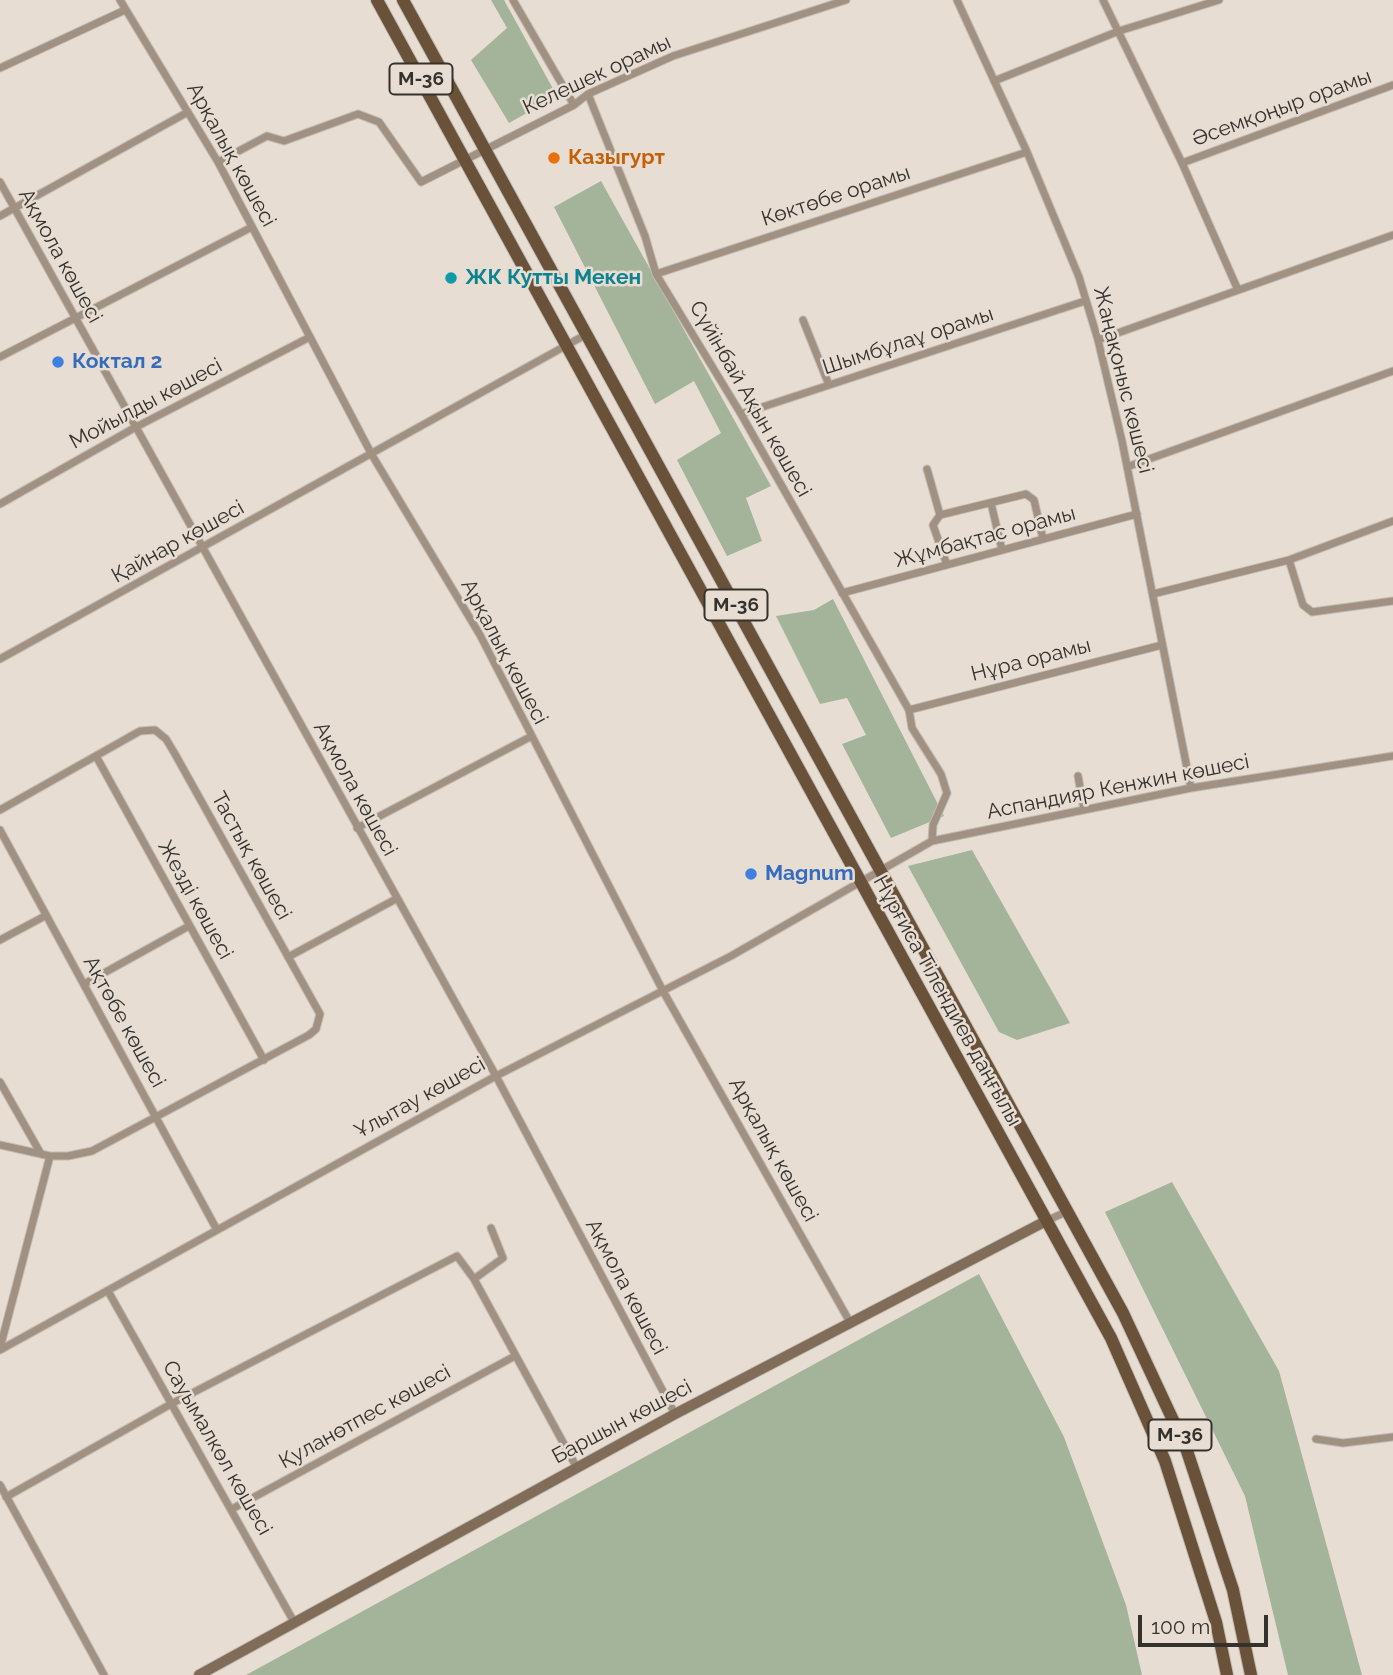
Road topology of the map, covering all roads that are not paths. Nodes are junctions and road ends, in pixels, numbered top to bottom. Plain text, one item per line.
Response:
1 (120, 0) edge
2 (377, 0) edge
3 (403, 0) edge
4 (513, 0) edge
5 (846, 0) edge
6 (957, 0) edge
7 (1103, 0) edge
8 (1219, 0) edge
9 (125, 10) junction
10 (1119, 32) junction
11 (0, 68) edge
12 (994, 81) junction
13 (1393, 85) edge
14 (588, 94) junction
15 (574, 105) junction
16 (188, 112) junction
17 (484, 148) junction
18 (1027, 152) junction
19 (464, 159) junction
20 (218, 162) junction
21 (1182, 163) junction
22 (0, 182) edge
23 (15, 209) junction
24 (0, 216) edge
25 (251, 227) junction
26 (1393, 235) edge
27 (656, 274) junction
28 (1238, 290) junction
29 (1085, 301) junction
30 (74, 317) junction
31 (803, 320) dead end
32 (587, 334) junction
33 (310, 337) junction
34 (1098, 340) junction
35 (565, 346) junction
36 (0, 357) edge
37 (1393, 371) edge
38 (829, 385) junction
39 (741, 414) junction
40 (136, 428) junction
41 (372, 455) junction
42 (1127, 467) junction
43 (927, 469) dead end
44 (991, 503) junction
45 (0, 504) edge
46 (1136, 514) junction
47 (940, 515) junction
48 (1393, 521) edge
49 (1043, 540) junction
50 (201, 549) junction
51 (1002, 550) junction
52 (1289, 560) junction
53 (947, 565) junction
54 (842, 593) junction
55 (1153, 594) junction
56 (1393, 601) edge
57 (1162, 645) junction
58 (0, 659) edge
59 (909, 710) junction
60 (530, 737) junction
61 (96, 756) junction
62 (1393, 756) edge
63 (1078, 776) dead end
64 (1191, 788) junction
65 (0, 810) edge
66 (1084, 810) junction
67 (357, 828) junction
68 (0, 830) edge
69 (932, 841) junction
70 (882, 872) junction
71 (860, 885) junction
72 (396, 899) junction
73 (45, 916) junction
74 (189, 926) junction
75 (0, 940) edge
76 (288, 957) junction
77 (84, 984) junction
78 (663, 991) junction
79 (264, 1060) junction
80 (495, 1076) junction
81 (0, 1082) edge
82 (157, 1117) junction
83 (0, 1145) edge
84 (41, 1154) junction
85 (50, 1156) junction
86 (1068, 1211) junction
87 (1046, 1221) junction
88 (491, 1228) dead end
89 (217, 1230) junction
90 (474, 1279) junction
91 (108, 1291) junction
92 (851, 1324) junction
93 (0, 1349) edge
94 (515, 1356) junction
95 (171, 1404) junction
96 (675, 1414) junction
97 (1393, 1437) edge
98 (1317, 1439) dead end
99 (577, 1468) junction
100 (0, 1485) edge
101 (6, 1497) junction
102 (232, 1509) junction
103 (295, 1622) junction
104 (104, 1675) edge
105 (199, 1675) edge
106 (1227, 1675) edge
107 (1251, 1675) edge

1 - 9 street, Арқалық көшесі
2 - 19 main road, Нұрғиса Тілендиев даңғылы / M-36
3 - 17 main road, Нұрғиса Тілендиев даңғылы / M-36
4 - 15 street
5 - 14 street, Келешек орамы
6 - 12 street, Жаңақоныс көшесі
7 - 10 street
8 - 10 street
9 - 11 street
9 - 16 street, Арқалық көшесі
10 - 12 street
10 - 21 street
12 - 18 street, Жаңақоныс көшесі
13 - 21 street, Әсемқоңыр орамы
14 - 15 street, Келешек орамы
14 - 27 street, Сүйінбай Ақын көшесі
15 - 17 street, Келешек орамы
16 - 20 street, Арқалық көшесі
16 - 23 street
17 - 19 street, Келешек орамы
17 - 32 main road, Нұрғиса Тілендиев даңғылы / M-36
18 - 27 street, Көктөбе орамы
18 - 29 street, Жаңақоныс көшесі
19 - 20 street, Келешек орамы
19 - 35 main road, Нұрғиса Тілендиев даңғылы / M-36
20 - 25 street, Арқалық көшесі
21 - 28 street
22 - 23 street, Ақмола көшесі
23 - 24 street
23 - 30 street, Ақмола көшесі
25 - 30 street
25 - 33 street, Арқалық көшесі
26 - 28 street
27 - 39 street, Сүйінбай Ақын көшесі
28 - 34 street
29 - 34 street, Жаңақоныс көшесі
29 - 38 street, Шымбұлаұ орамы
30 - 36 street
30 - 40 street, Ақмола көшесі
31 - 38 street
32 - 35 street, Қайнар көшесі
32 - 70 main road, Нұрғиса Тілендиев даңғылы / M-36
33 - 40 street, Мойылды көшесі
33 - 41 street, Арқалық көшесі
34 - 42 street, Жаңақоныс көшесі
35 - 41 street, Қайнар көшесі
35 - 71 main road, Нұрғиса Тілендиев даңғылы / M-36
37 - 42 street
38 - 39 street, Шымбұлаұ орамы
39 - 54 street, Сүйінбай Ақын көшесі
40 - 45 street, Мойылды көшесі
40 - 50 street, Ақмола көшесі
41 - 50 street, Қайнар көшесі
41 - 60 street, Арқалық көшесі
42 - 46 street, Жаңақоныс көшесі
43 - 47 street
44 - 47 street
44 - 49 street
44 - 51 street
46 - 49 street, Жұмбақтас орамы
46 - 55 street, Жаңақоныс көшесі
47 - 53 street
48 - 52 street
49 - 51 street, Жұмбақтас орамы
50 - 58 street, Қайнар көшесі
50 - 67 street, Ақмола көшесі
51 - 53 street, Жұмбақтас орамы
52 - 55 street
52 - 56 street
53 - 54 street, Жұмбақтас орамы
54 - 59 street, Сүйінбай Ақын көшесі
55 - 57 street, Жаңақоныс көшесі
57 - 59 street, Нұра орамы
57 - 64 street, Жаңақоныс көшесі
59 - 69 street, Сүйінбай Ақын көшесі
60 - 67 street
60 - 78 street, Арқалық көшесі
61 - 65 street
61 - 74 street, Жезді көшесі
61 - 76 street, Тастық көшесі
62 - 64 street, Аспандияр Кенжин көшесі
63 - 66 street
64 - 66 street, Аспандияр Кенжин көшесі
66 - 69 street, Аспандияр Кенжин көшесі
67 - 72 street, Ақмола көшесі
68 - 73 street, Ақтөбе көшесі
69 - 70 street, Аспандияр Кенжин көшесі
70 - 71 street, Аспандияр Кенжин көшесі
70 - 86 main road, Нұрғиса Тілендиев даңғылы / M-36
71 - 78 street, Ұлытау көшесі
71 - 87 main road, Нұрғиса Тілендиев даңғылы / M-36
72 - 76 street
72 - 80 street, Ақмола көшесі
73 - 75 street
73 - 77 street, Ақтөбе көшесі
74 - 77 street
74 - 79 street, Жезді көшесі
76 - 79 street, Тастық көшесі
77 - 82 street, Ақтөбе көшесі
78 - 80 street, Ұлытау көшесі
78 - 92 street, Арқалық көшесі
79 - 82 street
80 - 89 street, Ұлытау көшесі
80 - 96 street, Ақмола көшесі
81 - 84 street
82 - 85 street
82 - 89 street, Ақтөбе көшесі
83 - 84 street
84 - 85 street
85 - 93 street
86 - 87 street, Баршын көшесі
86 - 107 main road, Нұрғиса Тілендиев даңғылы / M-36
87 - 92 street, Баршын көшесі
87 - 106 main road, Нұрғиса Тілендиев даңғылы / M-36
88 - 90 street
89 - 91 street, Ұлытау көшесі
90 - 94 street
90 - 95 street
91 - 93 street, Ұлытау көшесі
91 - 95 street, Сауымалкөл көшесі
92 - 96 street, Баршын көшесі
94 - 99 street
94 - 102 street, Қуланөтпес көшесі
95 - 101 street
95 - 102 street, Сауымалкөл көшесі
96 - 99 street, Баршын көшесі
97 - 98 street
99 - 103 street, Баршын көшесі
100 - 101 street
101 - 104 street
102 - 103 street, Сауымалкөл көшесі
103 - 105 street, Баршын көшесі

